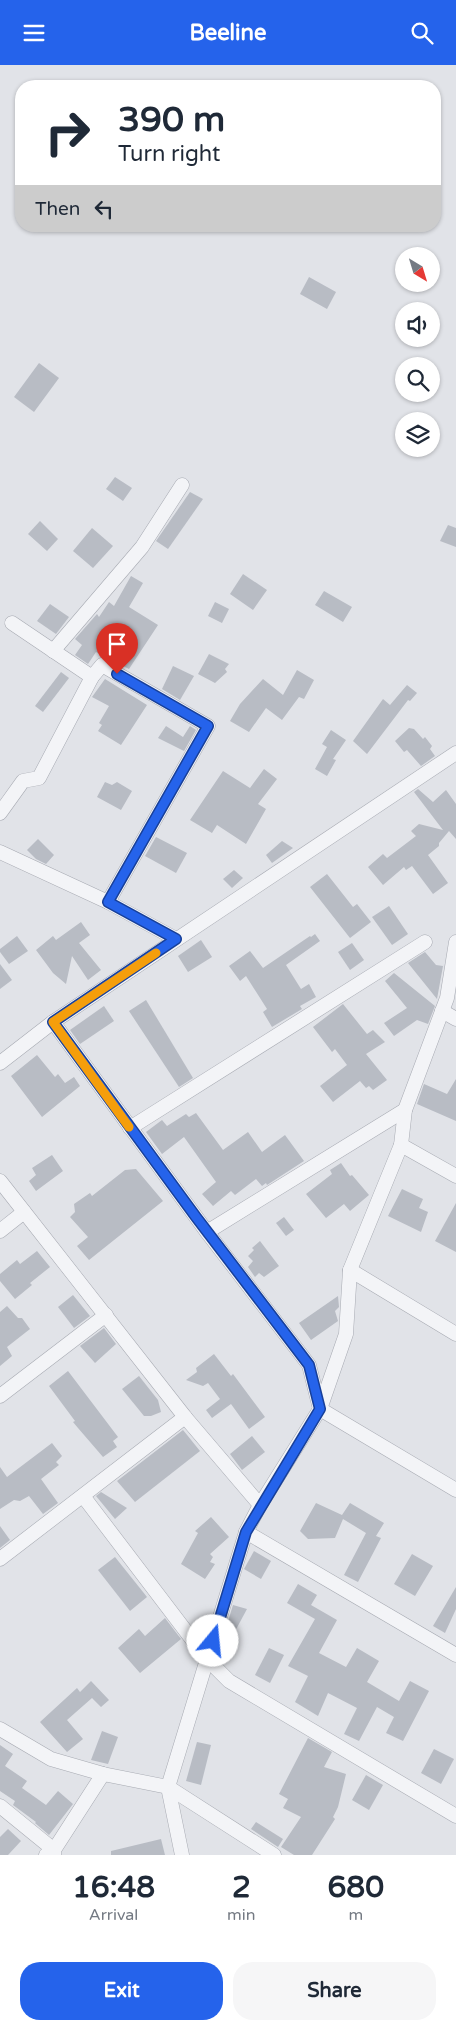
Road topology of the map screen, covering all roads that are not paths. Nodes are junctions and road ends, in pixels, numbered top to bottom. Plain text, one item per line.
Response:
1 (182, 485) dead end
2 (12, 623) dead end
3 (53, 651) junction
4 (92, 677) junction
5 (456, 753) edge
6 (0, 813) edge
7 (0, 852) edge
8 (108, 902) junction
9 (176, 939) junction
10 (425, 942) dead end
11 (456, 942) edge
12 (442, 1011) junction
13 (456, 1019) edge
14 (53, 1022) junction
15 (0, 1063) edge
16 (405, 1110) junction
17 (130, 1128) junction
18 (401, 1145) junction
19 (456, 1177) edge
20 (0, 1181) edge
21 (24, 1212) junction
22 (0, 1231) edge
23 (207, 1232) junction
24 (350, 1270) junction
25 (106, 1315) junction
26 (456, 1334) edge
27 (0, 1396) edge
28 (320, 1409) junction
29 (185, 1417) junction
30 (456, 1490) edge
31 (83, 1496) junction
32 (260, 1505) junction
33 (246, 1532) junction
34 (0, 1559) edge
35 (456, 1655) edge
36 (207, 1659) junction
37 (0, 1729) edge
38 (103, 1774) junction
39 (168, 1787) junction
40 (0, 1806) edge
41 (456, 1816) edge
42 (51, 1853) edge
43 (182, 1855) edge
44 (274, 1855) edge

1 - 3 street
2 - 3 street
3 - 4 street
4 - 6 street
4 - 8 street
5 - 9 street
7 - 8 street
8 - 9 street
9 - 14 street
10 - 17 street
11 - 12 street
12 - 13 street
12 - 16 street
14 - 15 street
14 - 17 street
16 - 18 street
16 - 23 street
17 - 23 street
18 - 19 street
18 - 24 street
20 - 21 street
21 - 22 street
21 - 25 street
23 - 28 street
24 - 26 street
24 - 28 street
25 - 27 street
25 - 29 street
28 - 30 street
28 - 32 street
29 - 31 street
29 - 32 street
31 - 34 street
31 - 36 street
32 - 33 street
33 - 35 street
33 - 36 street
36 - 39 street
36 - 41 street
37 - 38 street
38 - 39 street
38 - 42 street
39 - 43 street
39 - 44 street
40 - 42 street

